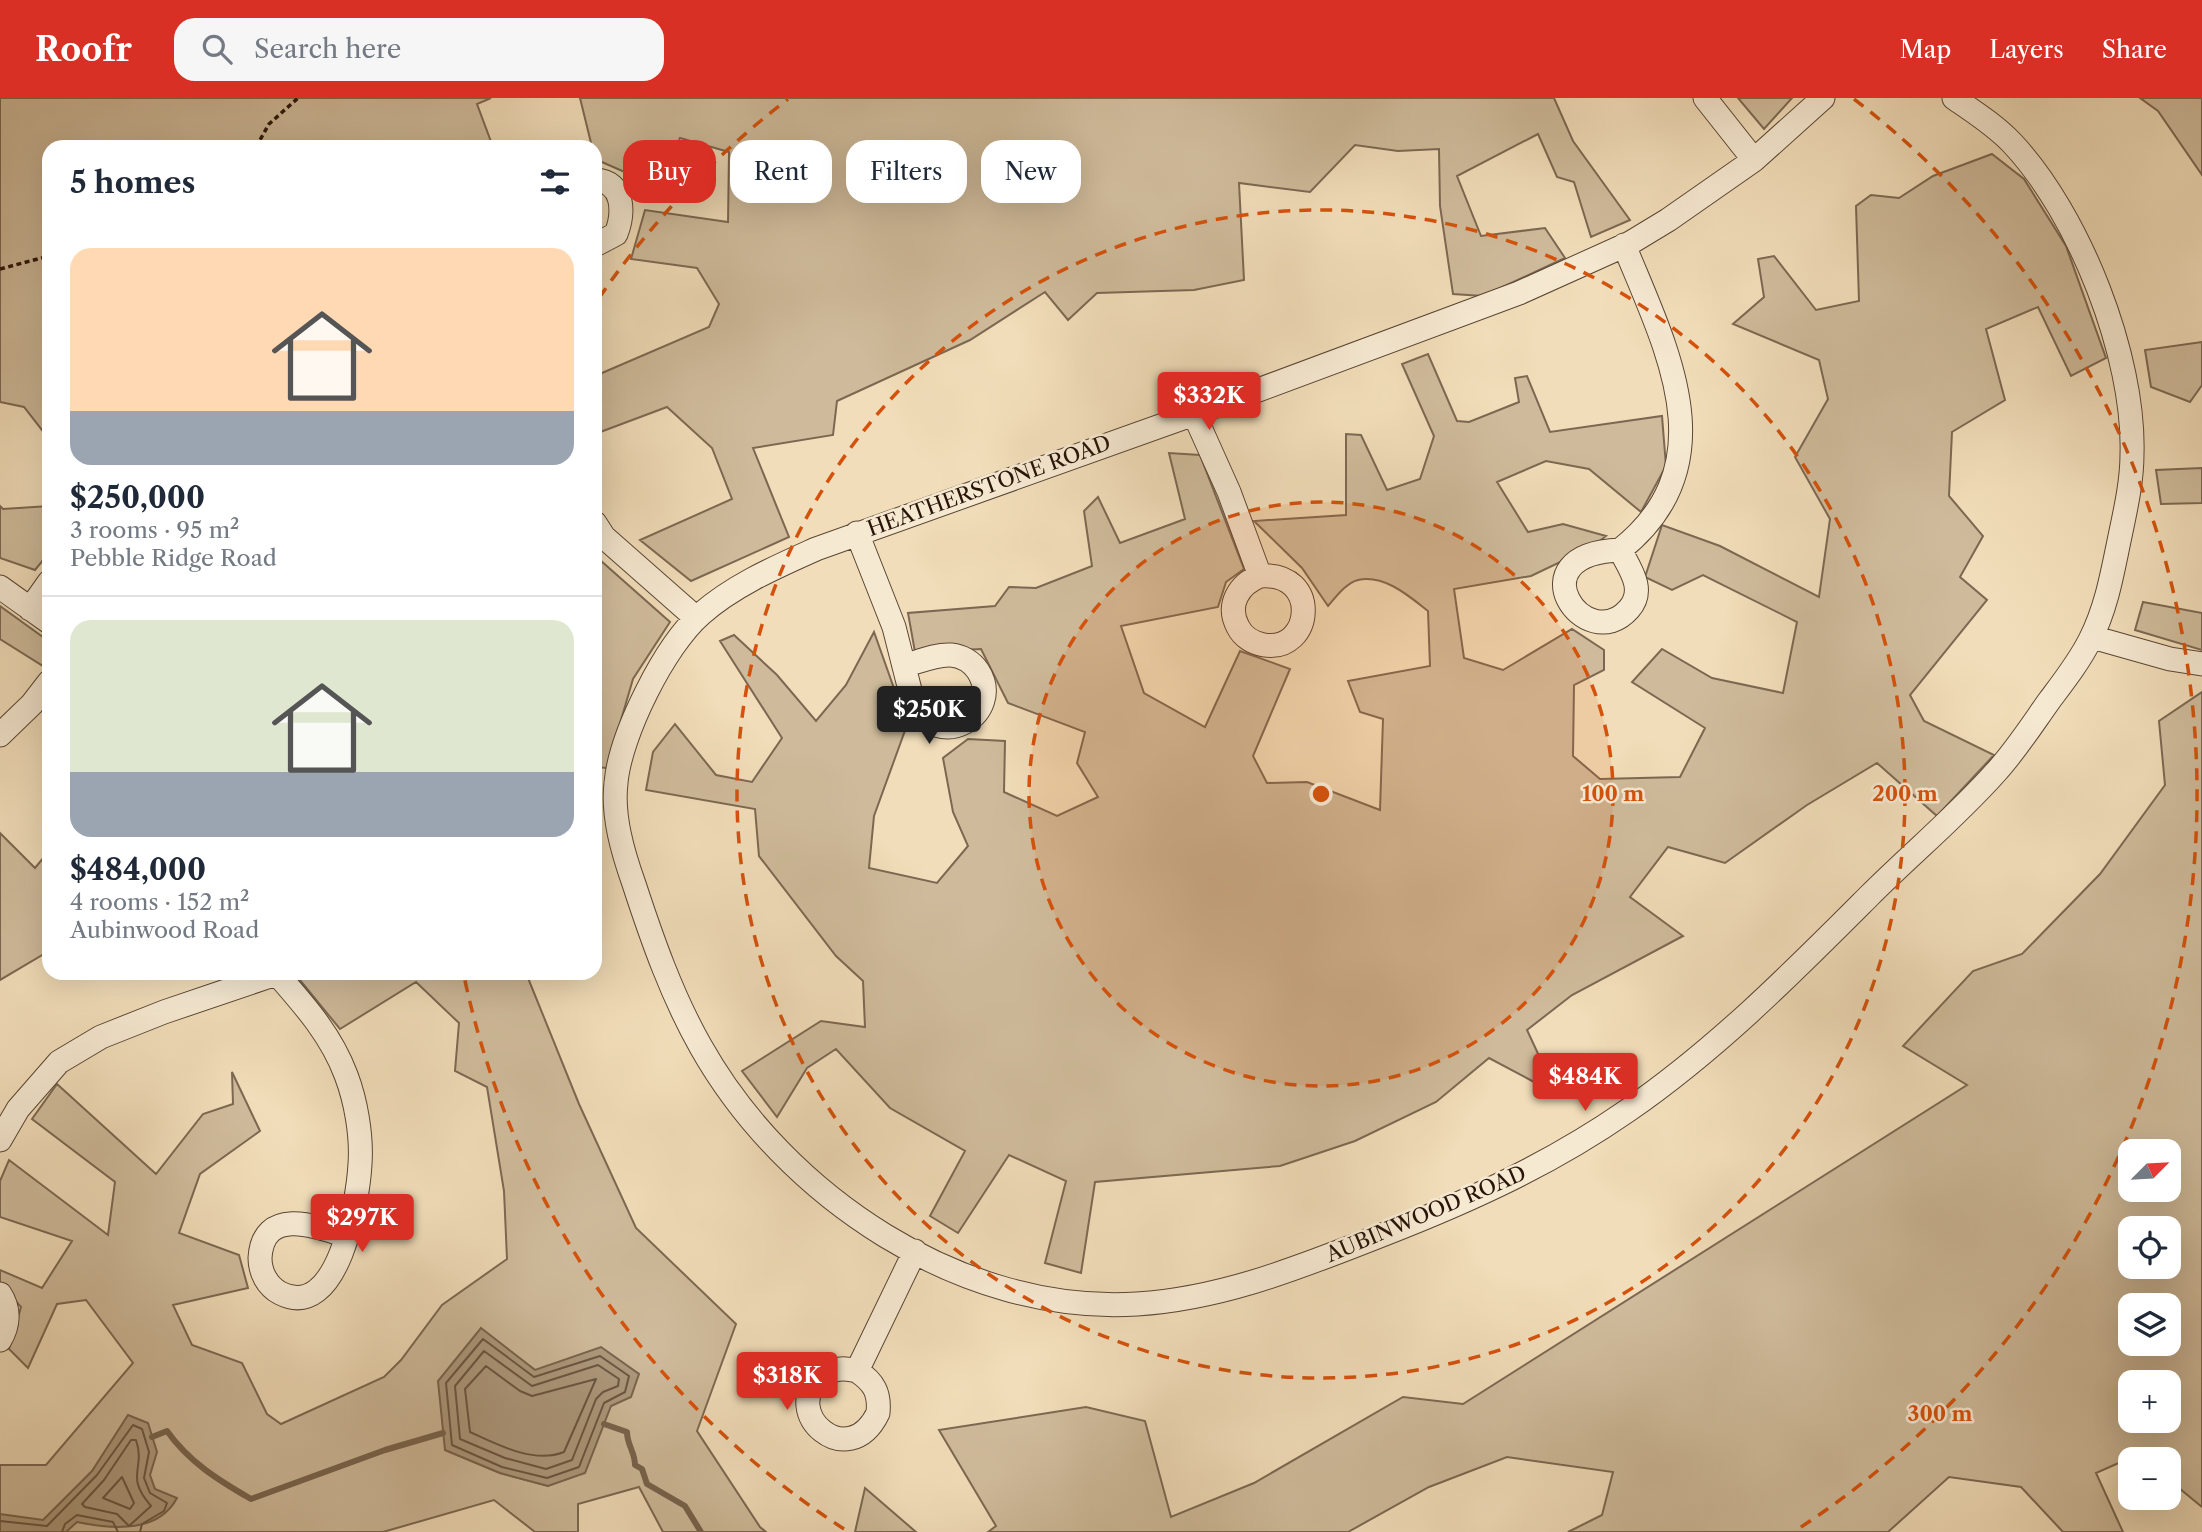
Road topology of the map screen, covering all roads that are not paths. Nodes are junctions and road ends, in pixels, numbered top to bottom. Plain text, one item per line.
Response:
1 (1705, 98) edge
2 (1823, 98) edge
3 (1954, 98) edge
4 (1754, 160) junction
5 (602, 181) edge
6 (602, 241) edge
7 (1625, 245) junction
8 (1194, 414) junction
9 (857, 533) junction
10 (602, 534) edge
11 (1620, 550) dead end
12 (1260, 576) dead end
13 (0, 587) edge
14 (40, 615) edge
15 (696, 618) junction
16 (2092, 637) junction
17 (2202, 664) edge
18 (904, 666) dead end
19 (42, 690) edge
20 (0, 735) edge
21 (605, 780) edge
22 (258, 980) edge
23 (284, 980) edge
24 (0, 1140) edge
25 (346, 1236) dead end
26 (915, 1251) junction
27 (0, 1294) edge
28 (0, 1340) edge
29 (857, 1371) dead end

1 - 4 street
2 - 4 street, HEATHERSTONE ROAD
3 - 16 street, AUBINWOOD ROAD
4 - 7 street, HEATHERSTONE ROAD
5 - 6 street
7 - 8 street, HEATHERSTONE ROAD
7 - 11 street
8 - 9 street, HEATHERSTONE ROAD
8 - 12 street
9 - 15 street, HEATHERSTONE ROAD
9 - 18 street
10 - 15 street
13 - 14 street
15 - 21 street, HEATHERSTONE ROAD
16 - 17 street
16 - 26 street, AUBINWOOD ROAD
19 - 20 street
21 - 26 street, AUBINWOOD ROAD
22 - 24 street
23 - 25 street
26 - 29 street
27 - 28 street

